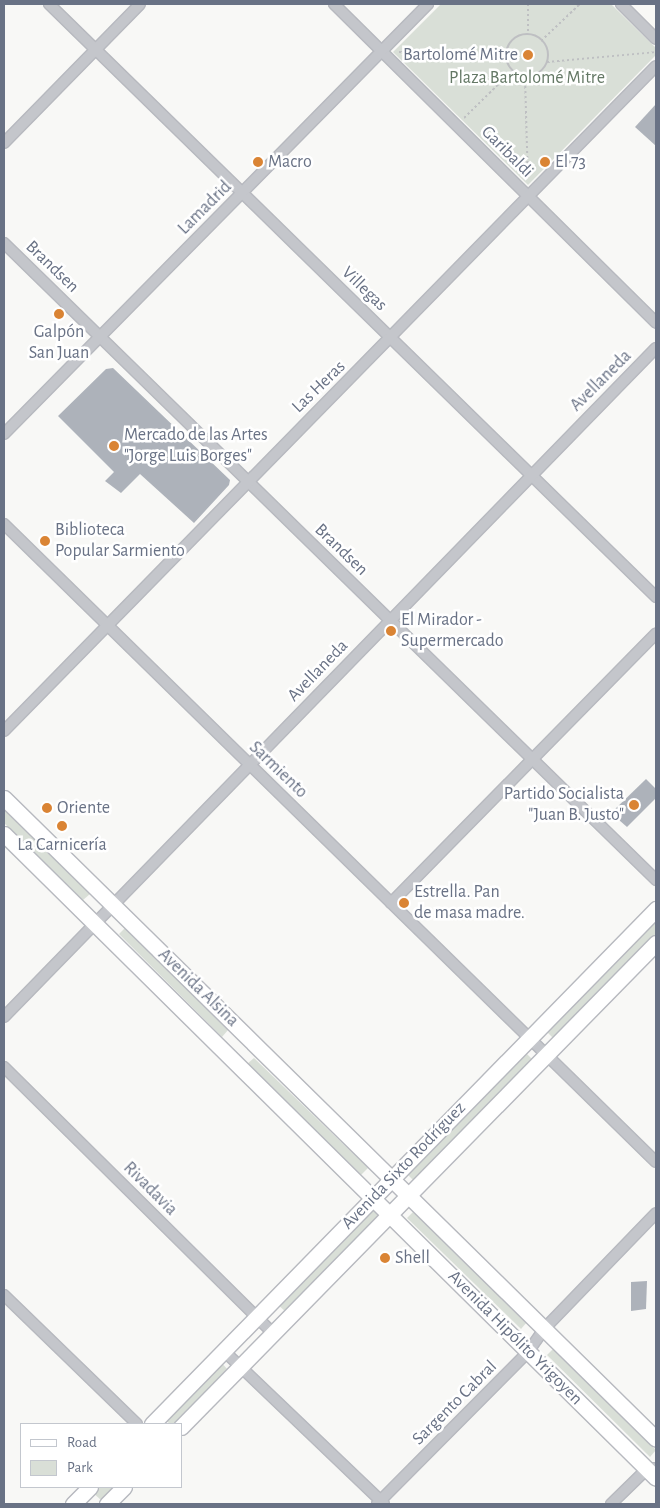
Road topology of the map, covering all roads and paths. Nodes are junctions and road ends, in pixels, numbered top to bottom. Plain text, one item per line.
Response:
1 (50, 4) edge
2 (140, 4) edge
3 (334, 4) edge
4 (428, 4) edge
5 (528, 4) edge
6 (580, 4) edge
7 (621, 4) edge
8 (528, 35) junction
9 (656, 38) edge
10 (542, 41) junction
11 (96, 50) junction
12 (382, 50) junction
13 (656, 52) edge
14 (506, 59) junction
15 (546, 62) junction
16 (656, 66) edge
17 (512, 71) junction
18 (526, 76) junction
19 (462, 120) dead end
20 (4, 143) edge
21 (242, 194) junction
22 (529, 197) junction
23 (4, 243) edge
24 (656, 324) edge
25 (99, 336) junction
26 (392, 338) junction
27 (656, 348) edge
28 (4, 434) edge
29 (532, 474) junction
30 (247, 481) junction
31 (4, 524) edge
32 (656, 596) edge
33 (390, 620) junction
34 (107, 625) junction
35 (656, 633) edge
36 (4, 731) edge
37 (531, 758) junction
38 (249, 764) junction
39 (4, 798) edge
40 (4, 834) edge
41 (656, 880) edge
42 (391, 903) junction
43 (113, 904) junction
44 (656, 909) edge
45 (95, 923) junction
46 (656, 943) edge
47 (4, 1017) edge
48 (248, 1036) junction
49 (530, 1038) junction
50 (547, 1054) junction
51 (229, 1055) junction
52 (4, 1067) edge
53 (656, 1162) edge
54 (392, 1178) junction
55 (410, 1195) junction
56 (374, 1197) junction
57 (656, 1213) edge
58 (392, 1214) junction
59 (4, 1296) edge
60 (256, 1317) junction
61 (544, 1329) junction
62 (274, 1334) junction
63 (224, 1350) junction
64 (528, 1352) junction
65 (242, 1366) junction
66 (136, 1423) edge
67 (153, 1423) edge
68 (182, 1426) edge
69 (656, 1439) edge
70 (653, 1472) edge
71 (89, 1488) edge
72 (123, 1488) edge
73 (76, 1503) edge
74 (380, 1503) edge
75 (107, 1504) edge
76 (611, 1504) edge

1 - 11 street, Villegas
2 - 11 street
3 - 12 street, Garibaldi
4 - 12 street, Lamadrid
5 - 8 path
6 - 10 path
7 - 9 street
8 - 10 path
8 - 14 path
10 - 15 path
11 - 20 street
11 - 21 street, Villegas
12 - 14 path
12 - 21 street, Lamadrid
12 - 22 street, Garibaldi
13 - 15 path
14 - 17 path
15 - 18 path
16 - 22 street, Las Heras
17 - 18 path
17 - 19 path
18 - 22 path
21 - 25 street, Lamadrid
21 - 26 street, Villegas
22 - 24 street, Garibaldi
22 - 26 street, Las Heras
23 - 25 street, Brandsen
25 - 28 street, Lamadrid
25 - 30 street, Brandsen
26 - 29 street, Villegas
26 - 30 street, Las Heras
27 - 29 street, Avellaneda
29 - 32 street, Villegas
29 - 33 street, Avellaneda
30 - 33 street, Brandsen
30 - 34 street, Las Heras
31 - 34 street, Sarmiento
33 - 37 street, Brandsen
33 - 38 street, Avellaneda
34 - 36 street, Las Heras
34 - 38 street, Sarmiento
35 - 37 street
37 - 41 street, Brandsen
37 - 42 street
38 - 42 street, Sarmiento
38 - 43 street, Avellaneda
39 - 43 main road, Avenida Alsina
40 - 45 main road, Avenida Alsina
42 - 49 street, Sarmiento
43 - 45 street, Avellaneda
43 - 48 main road, Avenida Alsina
44 - 49 main road, Avenida Sixto Rodríguez
45 - 47 street, Avellaneda
45 - 51 main road, Avenida Alsina
46 - 50 main road, Avenida Sixto Rodríguez
48 - 51 main road
48 - 54 main road, Avenida Alsina
49 - 50 street, Sarmiento
49 - 54 main road, Avenida Sixto Rodríguez
50 - 53 street, Sarmiento
50 - 55 main road, Avenida Sixto Rodríguez
51 - 56 main road, Avenida Alsina
52 - 60 street, Rivadavia
54 - 55 main road, Avenida Hipólito Yrigoyen
54 - 56 main road, Avenida Sixto Rodríguez
55 - 58 main road, Avenida Sixto Rodríguez
55 - 61 main road, Avenida Hipólito Yrigoyen
56 - 58 main road, Avenida Hipólito Yrigoyen
56 - 60 main road, Avenida Sixto Rodríguez
57 - 61 street, Sargento Cabral
58 - 62 main road, Avenida Sixto Rodríguez
58 - 64 main road, Avenida Hipólito Yrigoyen
59 - 66 street
60 - 62 street, Rivadavia
60 - 63 main road, Avenida Sixto Rodríguez
61 - 64 street, Sargento Cabral
61 - 69 main road, Avenida Hipólito Yrigoyen
62 - 65 main road, Avenida Sixto Rodríguez
63 - 65 street
63 - 67 main road, Avenida Sixto Rodríguez
64 - 70 main road, Avenida Hipólito Yrigoyen
64 - 74 street, Sargento Cabral
65 - 68 main road, Avenida Sixto Rodríguez
65 - 74 street
70 - 76 street
71 - 73 main road
72 - 75 main road

